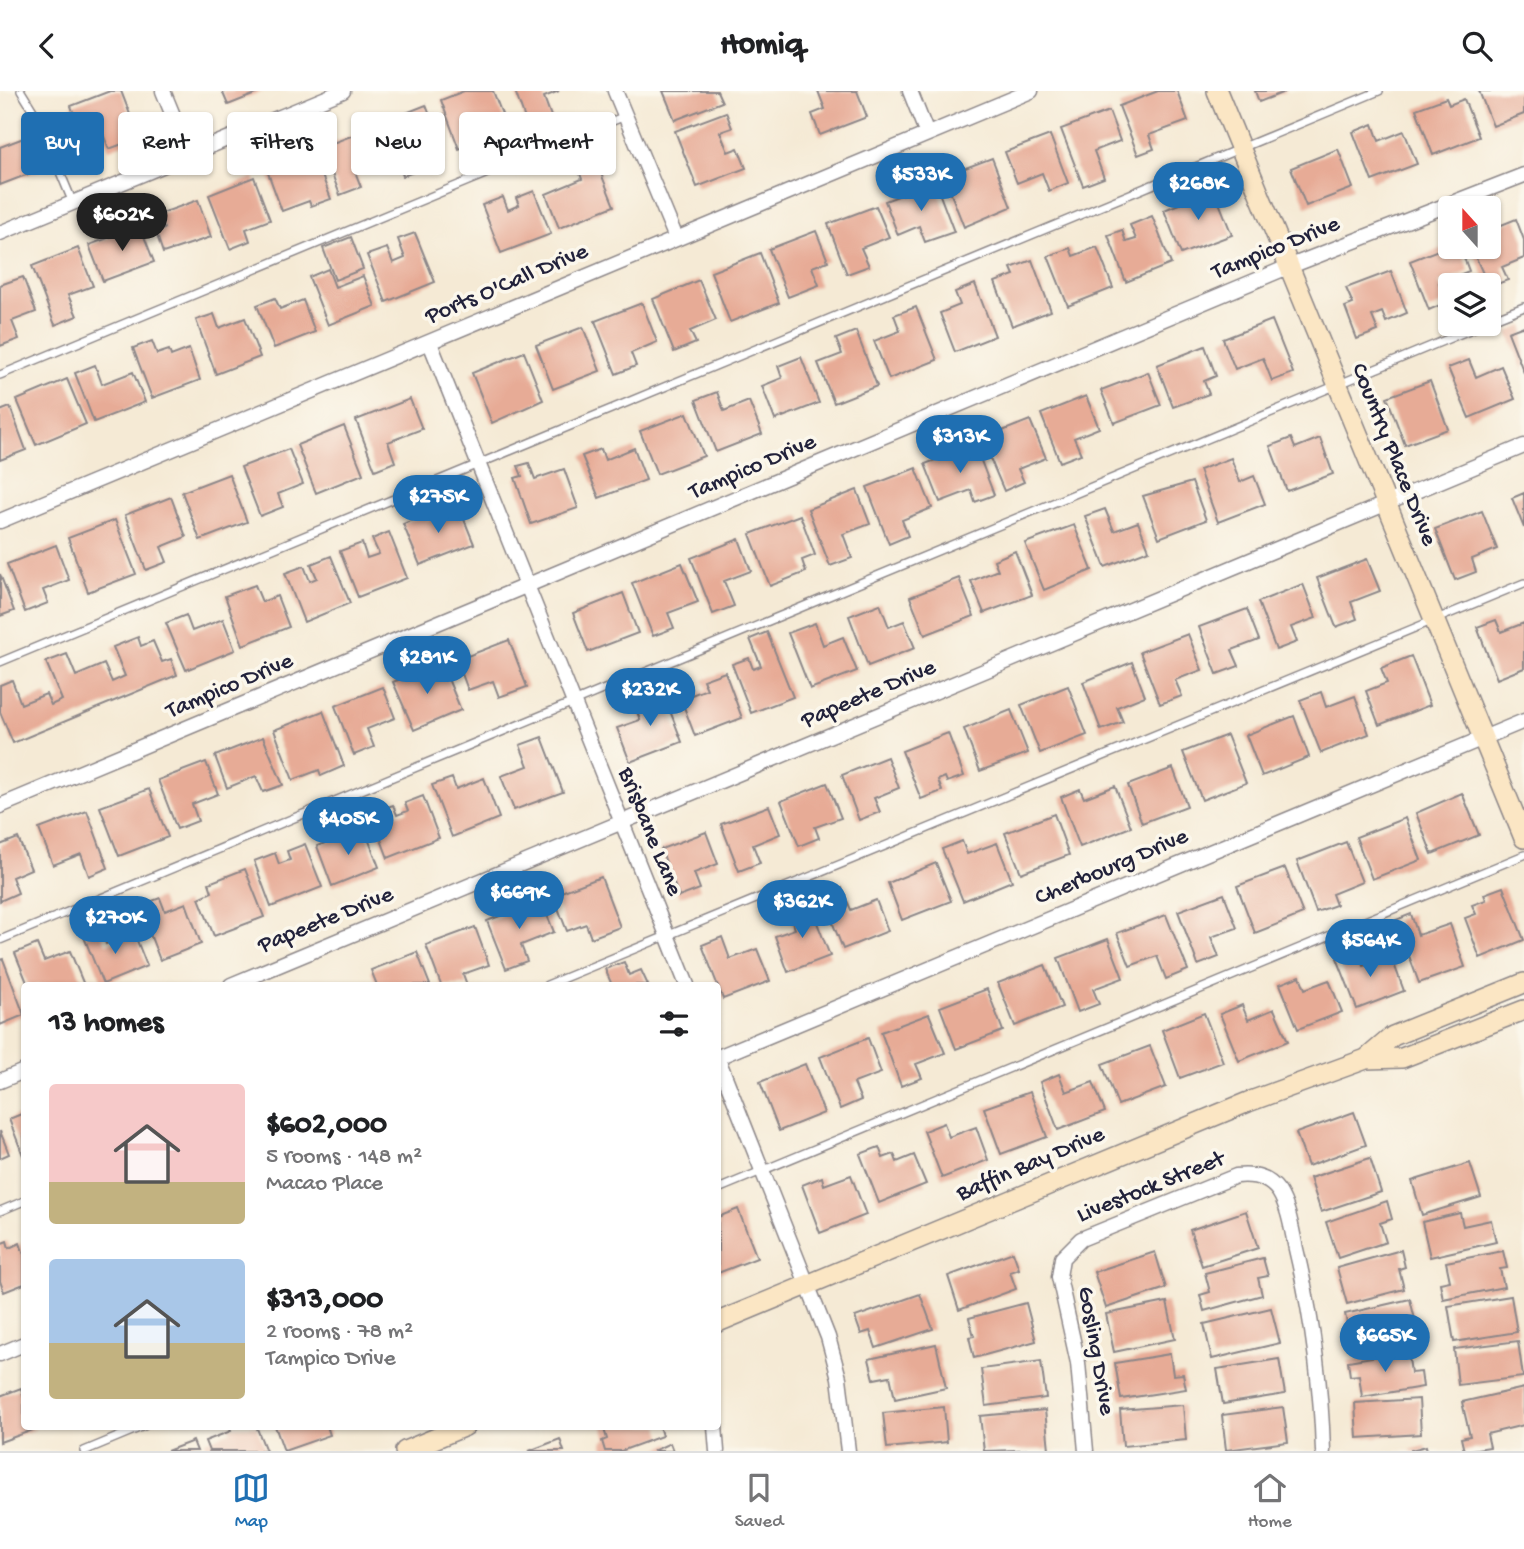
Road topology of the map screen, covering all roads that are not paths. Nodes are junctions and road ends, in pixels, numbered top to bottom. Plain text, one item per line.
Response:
1 (20, 91) edge
2 (163, 91) edge
3 (343, 91) edge
4 (614, 91) edge
5 (910, 91) edge
6 (1031, 91) edge
7 (1217, 91) edge
8 (1379, 91) edge
9 (172, 112) edge
10 (625, 116) junction
11 (928, 134) junction
12 (213, 147) edge
13 (1240, 148) junction
14 (144, 175) edge
15 (1524, 175) edge
16 (73, 203) junction
17 (0, 233) edge
18 (676, 238) junction
19 (1289, 267) junction
20 (1524, 307) edge
21 (1501, 316) edge
22 (1456, 336) edge
23 (430, 343) junction
24 (0, 375) edge
25 (1338, 386) junction
26 (1524, 446) edge
27 (478, 463) junction
28 (1386, 502) junction
29 (0, 521) edge
30 (1524, 583) edge
31 (528, 587) junction
32 (1434, 619) junction
33 (0, 662) edge
34 (572, 702) junction
35 (1524, 721) edge
36 (1483, 738) junction
37 (0, 806) edge
38 (620, 824) junction
39 (1524, 838) edge
40 (1524, 855) edge
41 (667, 936) junction
42 (0, 940) edge
43 (238, 982) edge
44 (554, 982) edge
45 (686, 982) edge
46 (1524, 983) edge
47 (1524, 1010) edge
48 (721, 1057) edge
49 (1366, 1059) junction
50 (721, 1066) edge
51 (21, 1072) edge
52 (0, 1081) edge
53 (762, 1171) junction
54 (721, 1188) edge
55 (21, 1202) edge
56 (0, 1212) edge
57 (1062, 1258) joint
58 (807, 1285) junction
59 (721, 1321) edge
60 (21, 1345) edge
61 (0, 1354) edge
62 (134, 1430) edge
63 (455, 1430) edge
64 (715, 1430) edge
65 (84, 1451) edge
66 (405, 1451) edge
67 (717, 1451) edge
68 (848, 1451) edge
69 (1087, 1451) edge
70 (1323, 1451) edge

1 - 16 lane
2 - 9 street
3 - 12 street
4 - 10 street
5 - 11 street
6 - 11 street, Ports O'Call Drive
7 - 13 street, Country Place Drive
8 - 13 lane
10 - 18 street
10 - 24 lane
11 - 18 street, Ports O'Call Drive
13 - 19 street, Country Place Drive
13 - 27 lane
14 - 16 street
15 - 19 street, Tampico Drive
16 - 17 street
18 - 23 street, Ports O'Call Drive
19 - 25 street, Country Place Drive
19 - 31 street, Tampico Drive
20 - 21 lane
22 - 25 lane
23 - 27 street, Brisbane Lane
23 - 29 street, Ports O'Call Drive
25 - 28 street, Country Place Drive
25 - 34 lane
26 - 28 street, Papeete Drive
27 - 31 street, Brisbane Lane
27 - 33 lane
28 - 32 street, Country Place Drive
28 - 38 street, Papeete Drive
30 - 32 lane
31 - 34 street, Brisbane Lane
31 - 37 street, Tampico Drive
32 - 36 street, Country Place Drive
32 - 41 lane
34 - 38 street, Brisbane Lane
34 - 42 lane
35 - 36 street, Cherbourg Drive
36 - 39 street, Country Place Drive
36 - 48 street, Cherbourg Drive
38 - 41 street, Brisbane Lane
38 - 43 street, Papeete Drive
40 - 53 lane
41 - 44 lane
41 - 45 street, Brisbane Lane
46 - 49 street, Baffin Bay Drive
47 - 49 street, Baffin Bay Drive
49 - 58 street, Baffin Bay Drive
50 - 53 street
51 - 52 street
53 - 54 lane
53 - 58 street
55 - 56 lane
57 - 69 street, Gosling Drive
57 - 70 street, Livestock Street
58 - 59 street, Baffin Bay Drive
58 - 68 street
60 - 61 street
62 - 65 lane
63 - 66 street
64 - 67 street

